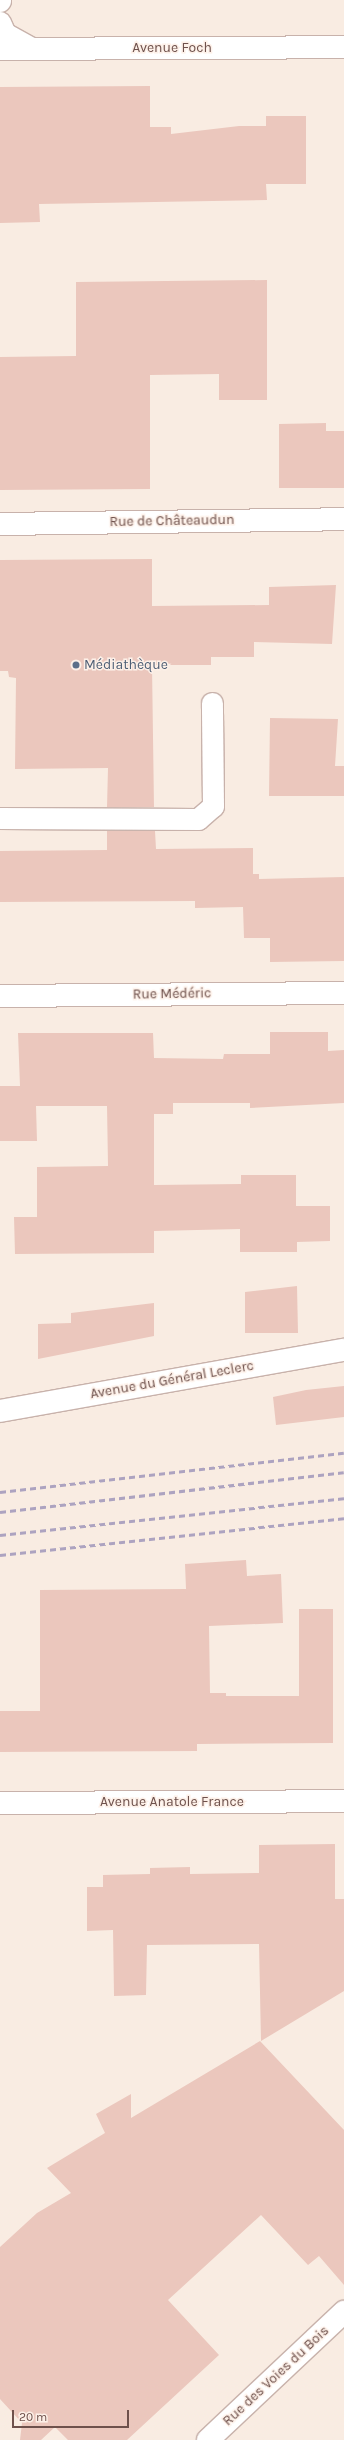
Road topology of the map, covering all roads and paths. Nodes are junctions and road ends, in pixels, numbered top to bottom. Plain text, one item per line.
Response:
1 (0, 23) edge
2 (344, 47) edge
3 (0, 49) edge
4 (32, 49) junction
5 (344, 518) edge
6 (0, 524) edge
7 (212, 703) dead end
8 (0, 818) edge
9 (344, 993) edge
10 (0, 996) edge
11 (344, 1350) edge
12 (0, 1410) edge
13 (344, 1801) edge
14 (0, 1803) edge
15 (344, 2312) edge
16 (208, 2440) edge

1 - 4 street
2 - 4 street, Avenue Foch
3 - 4 street, Avenue Foch
5 - 6 street, Rue de Châteaudun
7 - 8 lane
9 - 10 street, Rue Médéric
11 - 12 street, Avenue du Général Leclerc
13 - 14 street, Avenue Anatole France
15 - 16 street, Rue des Voies du Bois

